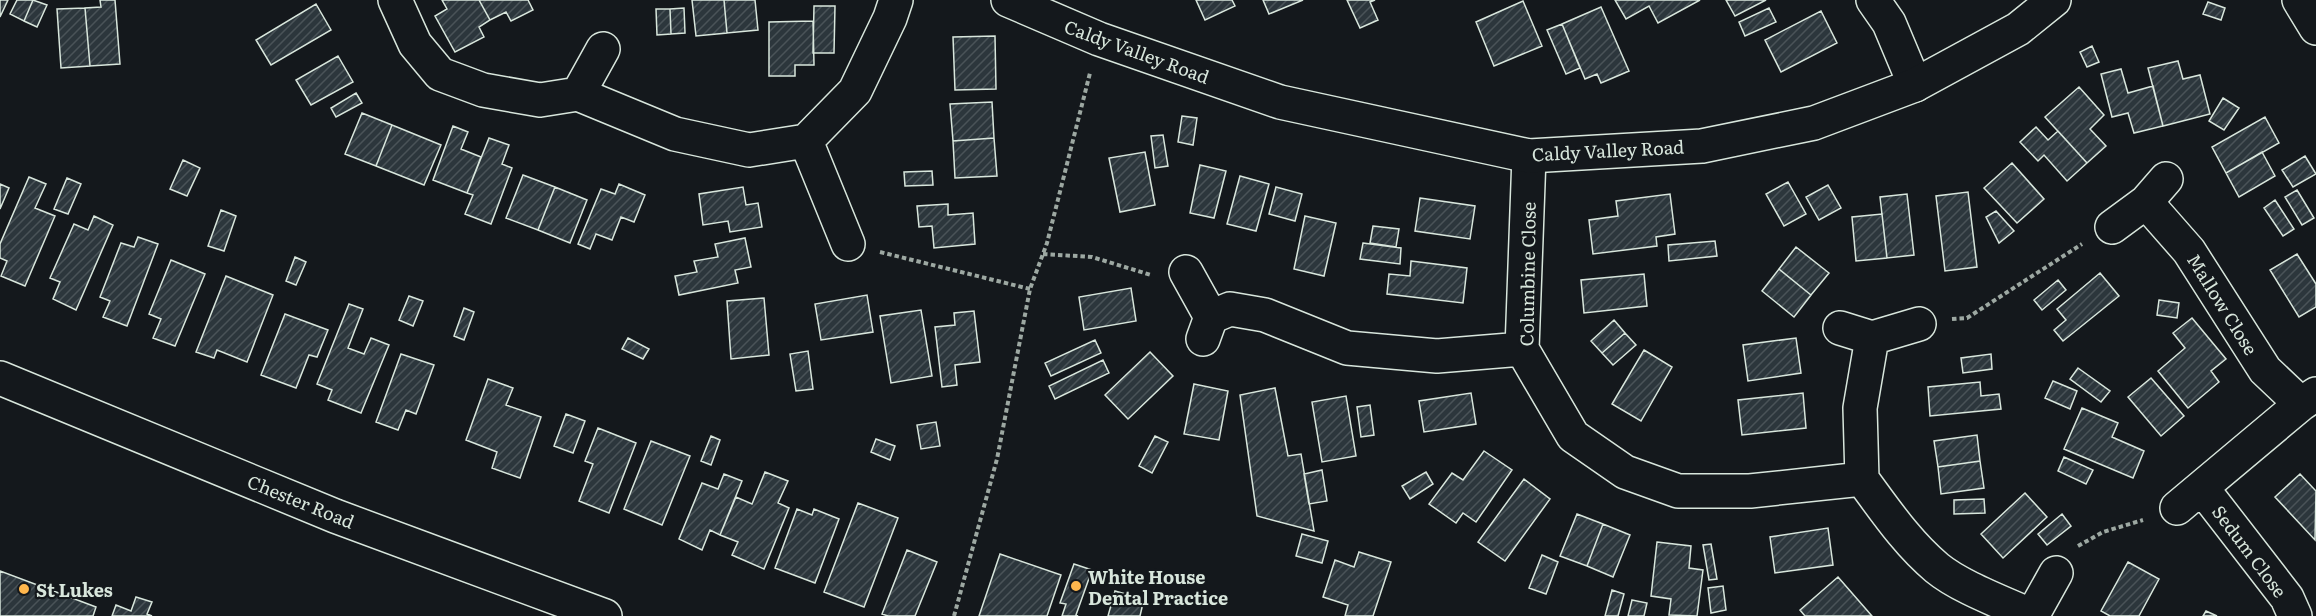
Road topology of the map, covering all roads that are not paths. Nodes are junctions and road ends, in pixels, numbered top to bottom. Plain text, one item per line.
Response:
1 (395, 0) edge
2 (896, 0) edge
3 (1008, 0) edge
4 (1873, 0) edge
5 (2054, 0) edge
6 (2299, 0) edge
7 (2316, 28) edge
8 (603, 49) dead end
9 (1915, 85) junction
10 (578, 94) junction
11 (806, 141) junction
12 (1529, 156) junction
13 (2112, 227) road end
14 (848, 243) road end
15 (1200, 306) road end
16 (1919, 324) road end
17 (1840, 328) dead end
18 (1872, 339) junction
19 (1522, 349) junction
20 (0, 378) edge
21 (2308, 399) edge
22 (1862, 480) junction
23 (2202, 488) junction
24 (2177, 508) road end
25 (2056, 573) road end
26 (605, 616) edge
27 (2032, 616) edge
28 (2295, 616) edge

1 - 10 street
2 - 11 street
3 - 12 street, Caldy Valley Road
4 - 9 street
5 - 9 street, Caldy Valley Road
6 - 7 street
8 - 10 street
9 - 12 street, Caldy Valley Road
10 - 11 street
11 - 14 street
12 - 19 street, Columbine Close
13 - 21 street, Mallow Close
15 - 19 street
16 - 18 street
17 - 18 street
18 - 22 street
19 - 22 street, Columbine Close
20 - 26 street, Chester Road
21 - 23 street, Sedum Close
22 - 27 street
23 - 24 street, Sedum Close
23 - 28 street, Sedum Close
25 - 27 street

